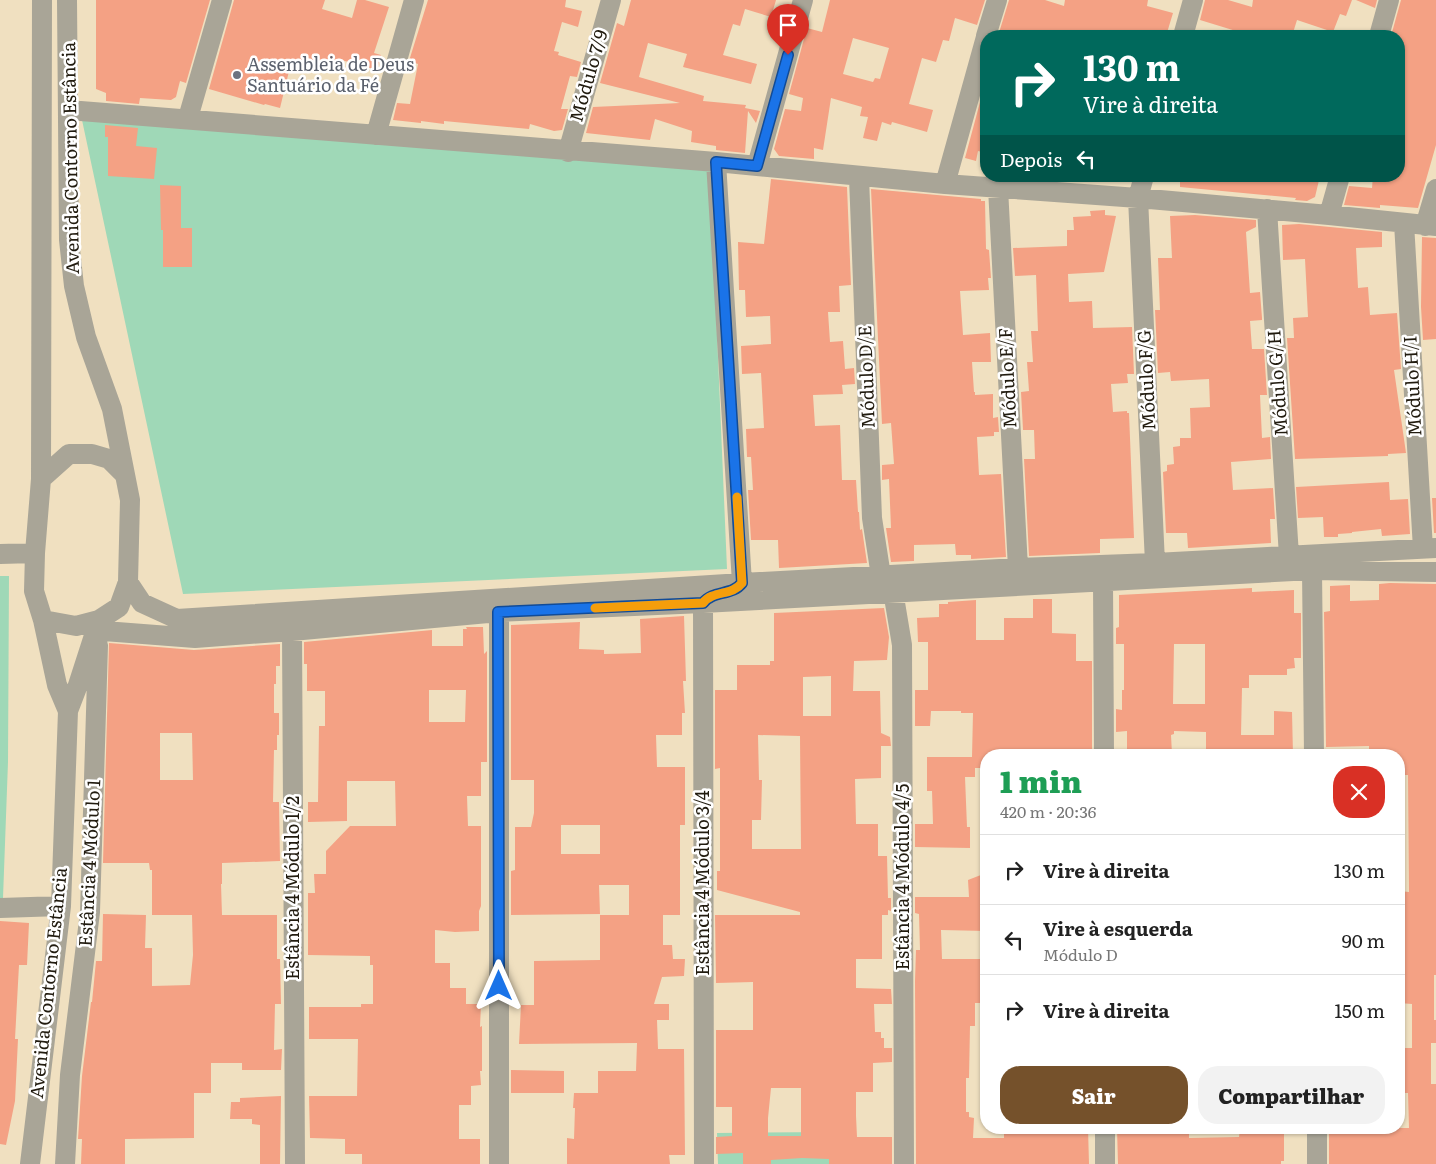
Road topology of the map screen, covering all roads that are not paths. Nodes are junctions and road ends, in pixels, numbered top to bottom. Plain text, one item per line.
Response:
1 (42, 0) edge
2 (68, 0) edge
3 (222, 0) edge
4 (414, 0) edge
5 (611, 0) edge
6 (803, 0) edge
7 (997, 0) edge
8 (1193, 0) edge
9 (1389, 0) edge
10 (988, 30) edge
11 (1185, 30) edge
12 (1381, 30) edge
13 (980, 58) edge
14 (68, 110) junction
15 (188, 118) junction
16 (376, 135) junction
17 (568, 152) junction
18 (716, 162) junction
19 (757, 166) junction
20 (859, 177) junction
21 (1142, 182) edge
22 (1338, 182) edge
23 (944, 184) junction
24 (998, 188) junction
25 (1436, 189) edge
26 (1138, 198) junction
27 (1268, 210) junction
28 (1329, 215) junction
29 (1404, 223) junction
30 (1430, 226) edge
31 (124, 474) junction
32 (41, 479) junction
33 (1429, 548) edge
34 (35, 553) junction
35 (0, 554) edge
36 (1289, 556) junction
37 (1155, 563) junction
38 (1018, 568) junction
39 (1188, 569) junction
40 (1312, 570) junction
41 (1436, 572) edge
42 (1103, 581) junction
43 (128, 582) junction
44 (742, 583) junction
45 (887, 584) junction
46 (703, 603) junction
47 (498, 612) junction
48 (43, 620) junction
49 (99, 620) junction
50 (291, 622) junction
51 (68, 711) junction
52 (1104, 749) edge
53 (1314, 749) edge
54 (61, 906) junction
55 (0, 908) edge
56 (1105, 1134) edge
57 (1317, 1134) edge
58 (30, 1164) edge
59 (65, 1164) edge
60 (295, 1164) edge
61 (499, 1164) edge
62 (704, 1164) edge
63 (904, 1164) edge
64 (1105, 1164) edge
65 (1317, 1164) edge

1 - 32 street, Avenida Contorno Estância
2 - 14 street, Avenida Contorno Estância
3 - 15 street
4 - 16 street
5 - 17 street, Módulo 7/9
6 - 19 street
7 - 10 street
8 - 11 street
9 - 12 street
13 - 23 street
14 - 15 street
14 - 31 street, Avenida Contorno Estância
15 - 16 street
16 - 17 street
17 - 18 street
18 - 19 street
18 - 44 street
19 - 20 street
20 - 23 street
20 - 45 street, Módulo D/E
21 - 26 street, Módulo F/G
22 - 28 street
23 - 24 street
24 - 26 street
24 - 38 street, Módulo E/F
25 - 30 street
26 - 27 street
26 - 37 street, Módulo F/G
27 - 28 street
27 - 36 street, Módulo G/H
28 - 29 street
29 - 30 street
29 - 33 street, Módulo H/I
31 - 32 street
31 - 43 street, Avenida Contorno Estância
32 - 34 street, Avenida Contorno Estância
33 - 36 street
34 - 35 street
34 - 48 street, Avenida Contorno Estância
36 - 39 street
37 - 38 street
37 - 39 street
38 - 45 street
39 - 40 street
39 - 42 street
40 - 41 street
40 - 53 street
42 - 45 street
42 - 52 street
43 - 49 street, Avenida Contorno Estância
43 - 50 street
44 - 45 street
44 - 46 street
44 - 50 street
45 - 46 street
45 - 63 street, Estância 4 Módulo 4/5
46 - 47 street
46 - 62 street, Estância 4 Módulo 3/4
47 - 50 street
47 - 61 street
48 - 49 street
48 - 51 street, Avenida Contorno Estância
49 - 50 street
49 - 51 street, Avenida Contorno Estância
49 - 59 street, Estância 4 Módulo 1
50 - 60 street, Estância 4 Módulo 1/2
51 - 54 street, Avenida Contorno Estância
54 - 55 street
54 - 58 street, Avenida Contorno Estância
56 - 64 street
57 - 65 street

